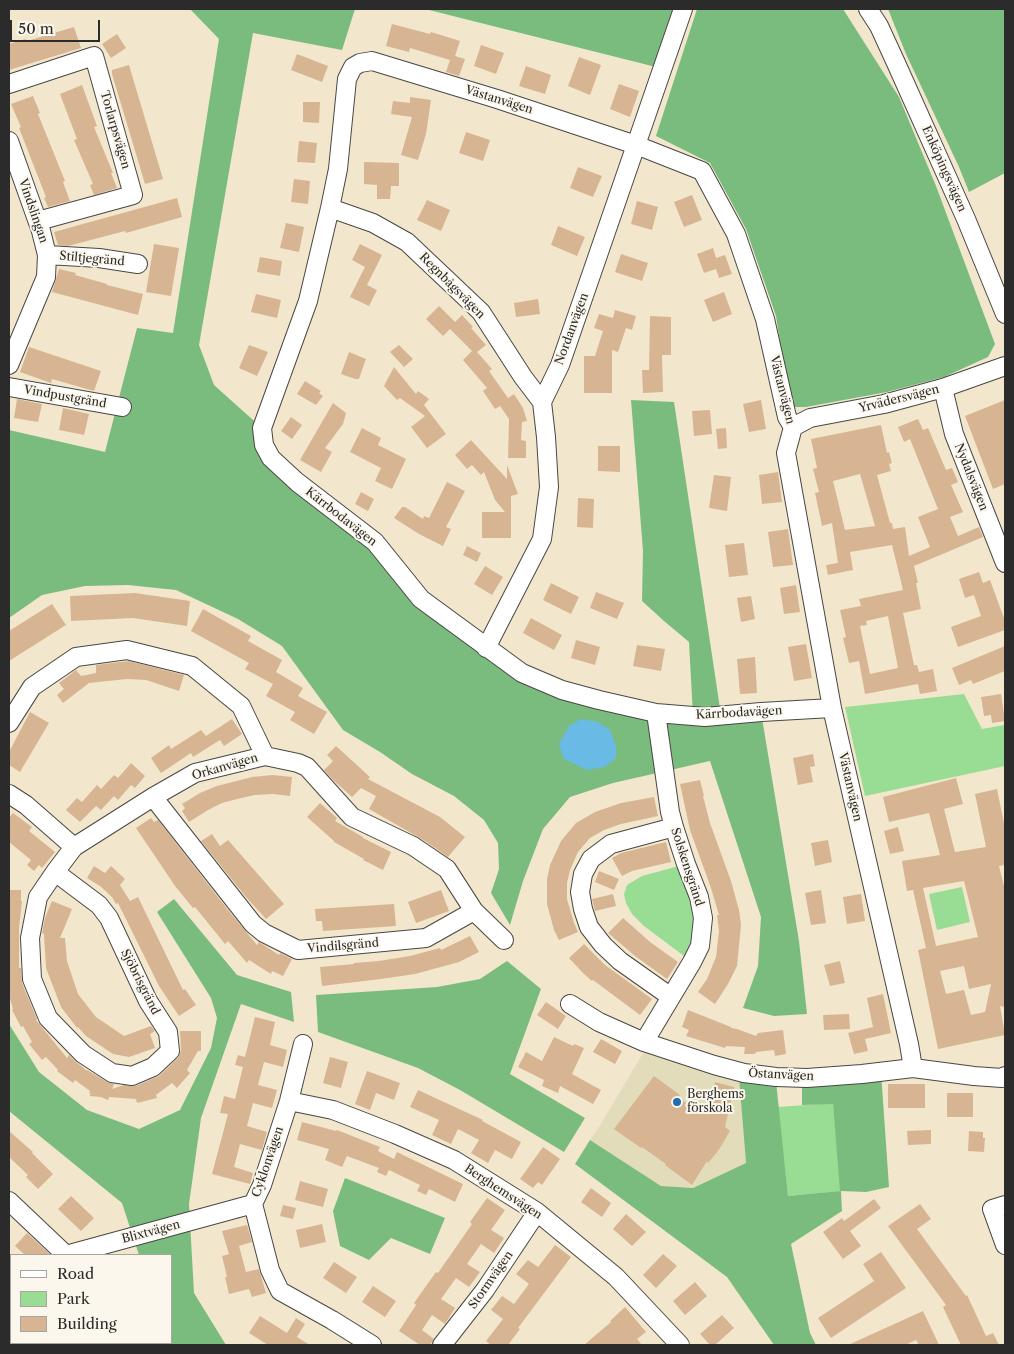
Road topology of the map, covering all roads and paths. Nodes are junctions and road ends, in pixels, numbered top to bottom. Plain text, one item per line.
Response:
1 (683, 9) edge
2 (868, 9) edge
3 (873, 9) edge
4 (879, 26) junction
5 (353, 67) joint
6 (9, 84) edge
7 (9, 141) edge
8 (636, 145) junction
9 (330, 208) junction
10 (38, 221) junction
11 (47, 255) junction
12 (138, 264) dead end
13 (1005, 314) edge
14 (9, 365) edge
15 (1005, 366) edge
16 (9, 387) edge
17 (943, 388) junction
18 (542, 402) junction
19 (122, 407) dead end
20 (793, 427) junction
21 (1005, 563) edge
22 (486, 648) junction
23 (832, 708) junction
24 (656, 713) junction
25 (9, 723) edge
26 (265, 756) junction
27 (9, 794) edge
28 (153, 797) junction
29 (674, 827) junction
30 (74, 847) junction
31 (54, 872) junction
32 (474, 911) junction
33 (504, 940) dead end
34 (671, 996) junction
35 (570, 1004) dead end
36 (644, 1042) junction
37 (303, 1044) dead end
38 (913, 1068) junction
39 (1005, 1076) edge
40 (289, 1101) junction
41 (9, 1201) edge
42 (253, 1204) junction
43 (1005, 1205) edge
44 (537, 1212) junction
45 (1005, 1245) edge
46 (65, 1254) edge
47 (70, 1254) edge
48 (677, 1344) edge
49 (372, 1345) edge
50 (442, 1345) edge

1 - 8 street, Nordanvägen
2 - 4 street, Enköpingsvägen
3 - 4 street, Enköpingsvägen
4 - 13 street, Enköpingsvägen
5 - 8 street, Västanvägen
5 - 9 street, Kärrbodavägen
6 - 10 street, Torlarpsvägen
7 - 10 street, Vindslingan
8 - 18 street, Nordanvägen
8 - 20 street, Västanvägen
9 - 18 street, Regnbågsvägen
9 - 22 street, Kärrbodavägen
10 - 11 street, Vindslingan
11 - 12 street, Stiltjegränd
11 - 14 street, Vindslingan
15 - 17 street, Yrvädersvägen
16 - 19 street, Vindpustgränd
17 - 20 street, Yrvädersvägen
17 - 21 street, Nydalsvägen
18 - 22 street
20 - 23 street, Västanvägen
22 - 24 street, Kärrbodavägen
23 - 24 street, Kärrbodavägen
23 - 38 street, Västanvägen
24 - 29 street, Solskensgränd
25 - 26 street
26 - 28 street, Orkanvägen
26 - 32 street, Orkanvägen
27 - 30 street
28 - 30 street, Orkanvägen
28 - 32 street, Vindilsgränd
29 - 34 street, Solskensgränd
29 - 34 street
30 - 31 street, Sjöbrisgränd
31 - 31 street, Sjöbrisgränd
32 - 33 street, Orkanvägen
34 - 36 street, Solskensgränd
35 - 36 street, Östanvägen
36 - 38 street, Östanvägen
37 - 40 street, Cyklonvägen
38 - 39 street, Östanvägen
40 - 42 street, Cyklonvägen
40 - 44 street, Berghemsvägen
41 - 46 street, Blixtvägen
42 - 47 street, Blixtvägen
42 - 49 street, Cyklonvägen
43 - 45 street
44 - 48 street, Berghemsvägen
44 - 50 street, Stormvägen

